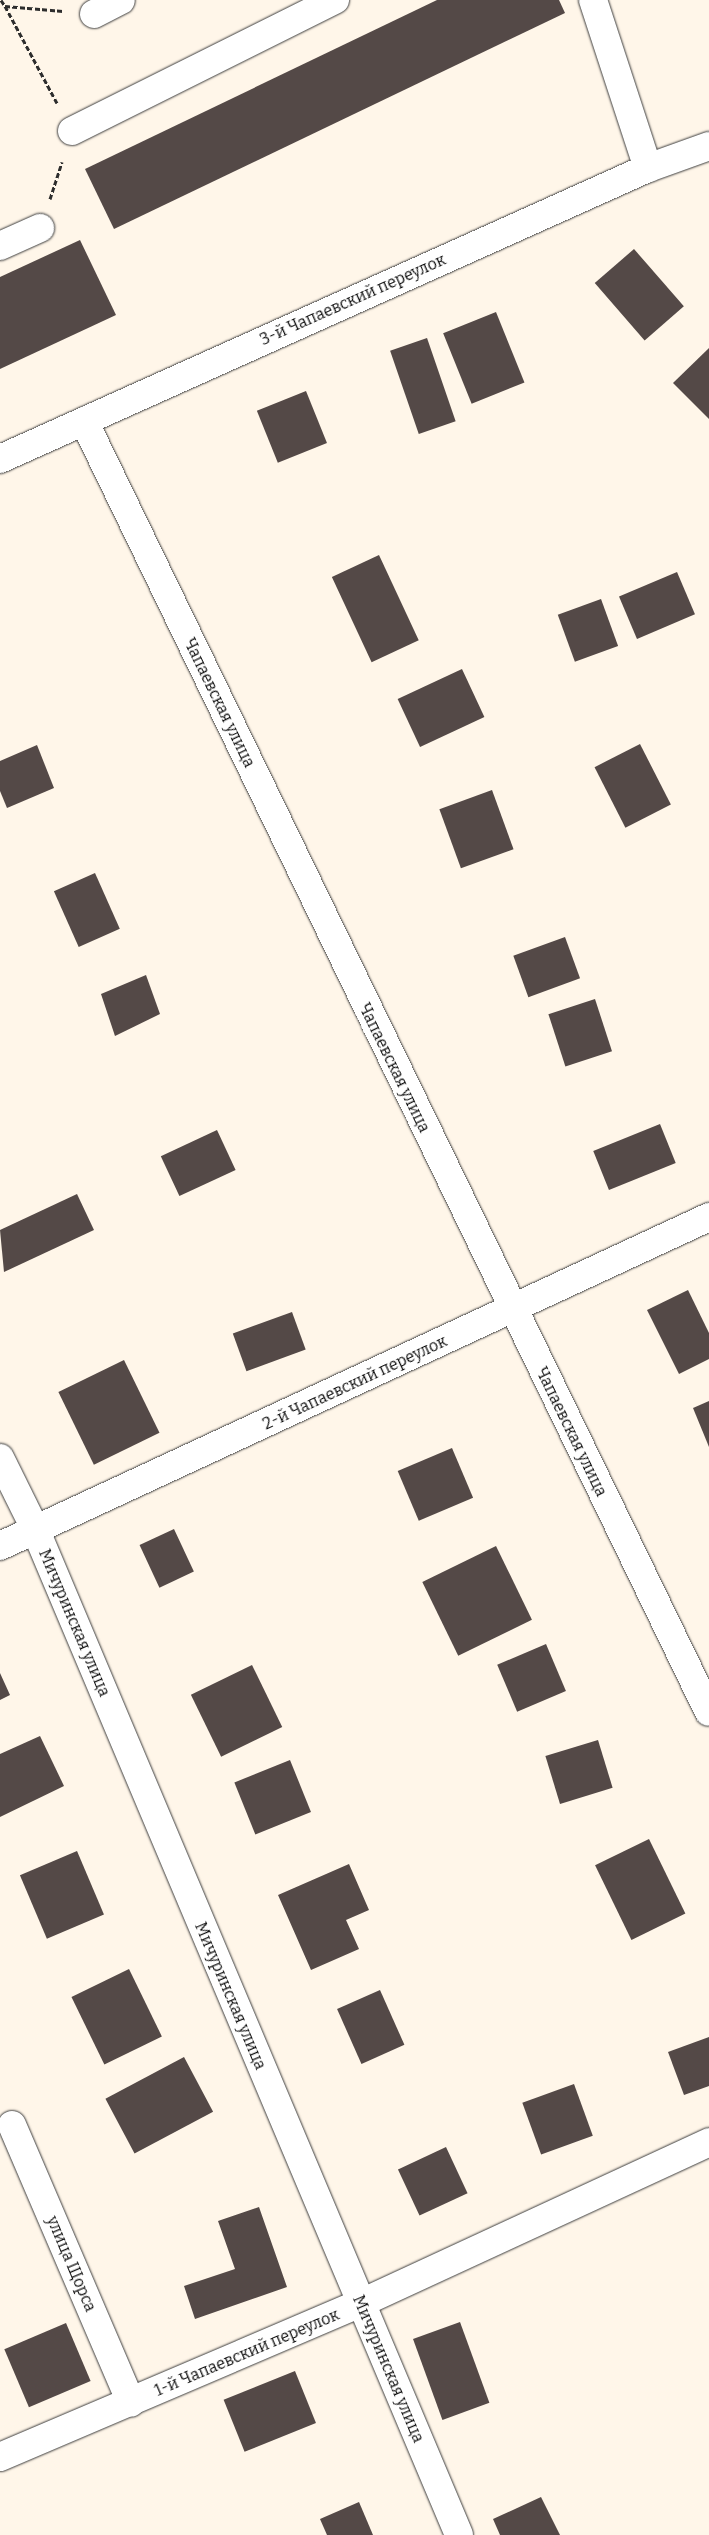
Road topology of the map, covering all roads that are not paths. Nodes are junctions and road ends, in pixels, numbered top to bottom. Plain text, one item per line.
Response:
1 (122, 0) edge
2 (335, 0) edge
3 (593, 0) edge
4 (94, 14) road end
5 (72, 131) road end
6 (709, 146) edge
7 (648, 168) junction
8 (40, 228) road end
9 (0, 246) edge
10 (84, 421) junction
11 (0, 459) edge
12 (709, 1217) edge
13 (511, 1311) junction
14 (0, 1458) edge
15 (36, 1531) junction
16 (0, 1546) edge
17 (709, 1712) edge
18 (12, 2125) dead end
19 (709, 2142) edge
20 (359, 2304) junction
21 (130, 2403) junction
22 (0, 2457) edge
23 (459, 2535) edge

1 - 4 street
2 - 5 street
3 - 7 street
6 - 7 street, 3-й Чапаевский переулок
7 - 10 street, 3-й Чапаевский переулок
8 - 9 street
10 - 11 street, 3-й Чапаевский переулок
10 - 13 street, Чапаевская улица
12 - 13 street, 2-й Чапаевский переулок
13 - 15 street, 2-й Чапаевский переулок
13 - 17 street, Чапаевская улица
14 - 15 street, Мичуринская улица
15 - 16 street, 2-й Чапаевский переулок
15 - 20 street, Мичуринская улица
18 - 21 street, улица Щорса
19 - 20 street, 1-й Чапаевский переулок
20 - 21 street, 1-й Чапаевский переулок
20 - 23 street, Мичуринская улица
21 - 22 street, 1-й Чапаевский переулок

